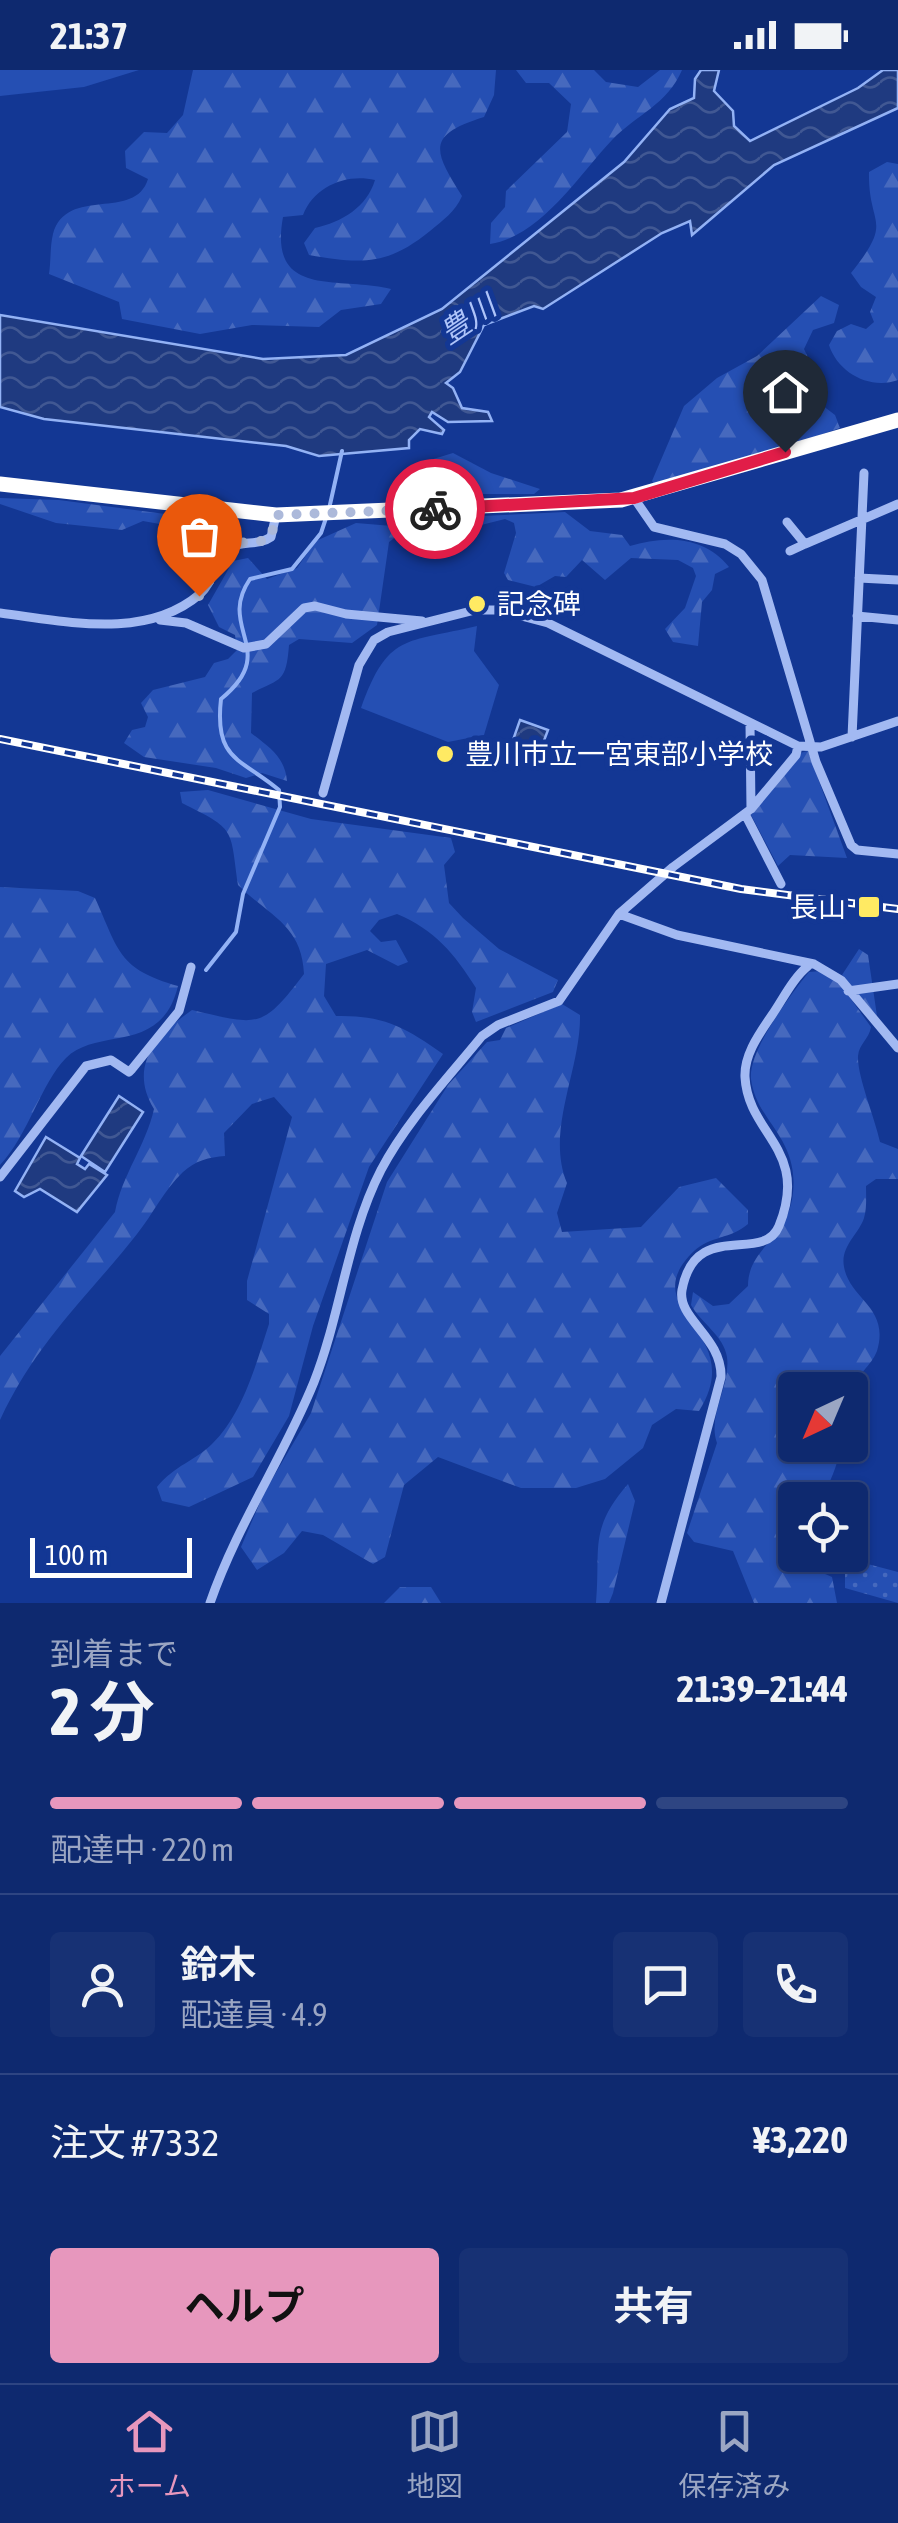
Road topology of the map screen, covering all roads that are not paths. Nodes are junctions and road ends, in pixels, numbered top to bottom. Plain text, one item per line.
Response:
1 (898, 420) edge
2 (864, 473) dead end
3 (0, 484) edge
4 (634, 498) junction
5 (898, 504) edge
6 (276, 515) junction
7 (860, 518) junction
8 (787, 522) dead end
9 (805, 544) junction
10 (790, 551) dead end
11 (859, 578) junction
12 (898, 580) edge
13 (0, 614) edge
14 (857, 616) junction
15 (157, 619) junction
16 (898, 620) edge
17 (424, 622) junction
18 (898, 722) edge
19 (750, 724) junction
20 (852, 738) junction
21 (798, 746) junction
22 (812, 748) junction
23 (323, 793) dead end
24 (748, 811) junction
25 (898, 854) edge
26 (781, 884) dead end
27 (619, 914) junction
28 (808, 966) junction
29 (192, 967) dead end
30 (898, 984) edge
31 (848, 991) junction
32 (898, 1048) edge
33 (0, 1176) edge
34 (210, 1603) edge
35 (661, 1603) edge

1 - 4 highway
2 - 7 street
3 - 6 highway
4 - 6 highway
4 - 22 street
5 - 7 street
6 - 15 street
7 - 9 street
7 - 11 street
8 - 9 street
9 - 10 street
11 - 12 street
11 - 14 street
13 - 15 street
14 - 16 street
14 - 20 street
15 - 17 street
17 - 19 street
17 - 23 street
18 - 20 street
19 - 21 street
19 - 24 street
20 - 22 street
21 - 22 street
21 - 24 street
22 - 25 street
24 - 26 street
24 - 27 street
27 - 28 street
27 - 34 street
28 - 31 street
28 - 35 street
29 - 33 street
30 - 31 street
31 - 32 street

